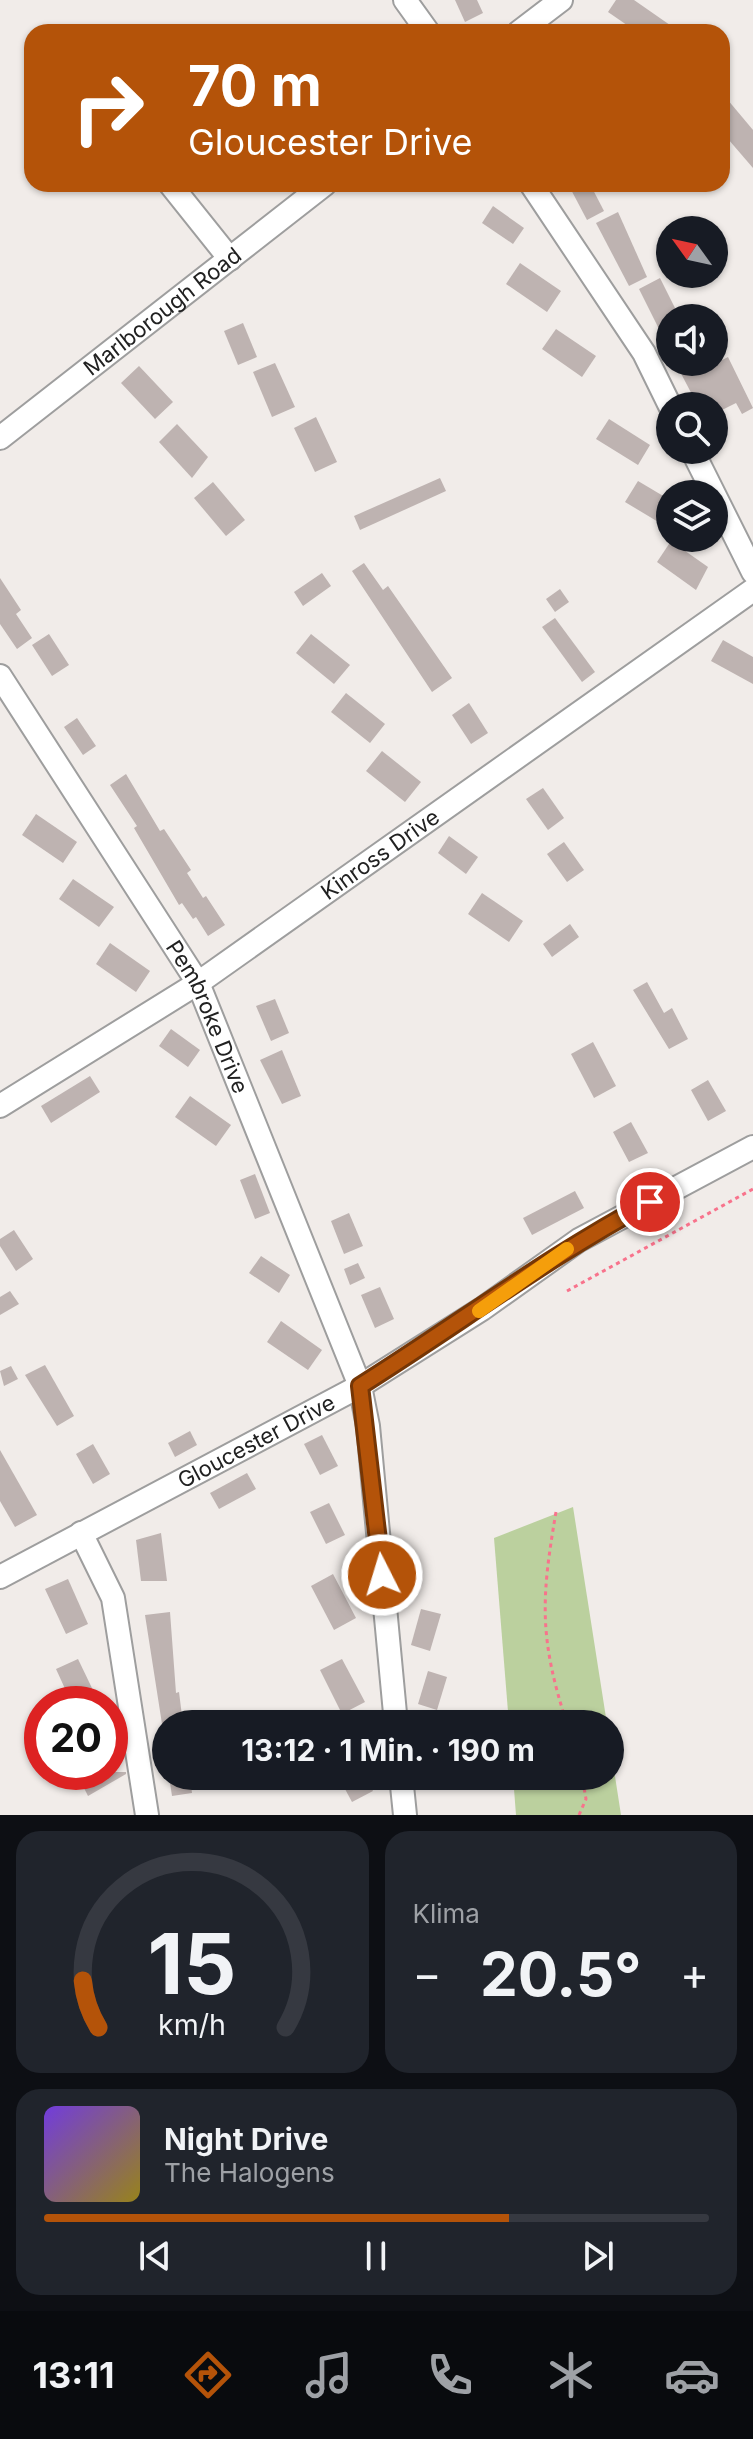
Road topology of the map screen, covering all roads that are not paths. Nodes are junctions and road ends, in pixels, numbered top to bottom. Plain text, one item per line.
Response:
1 (405, 0) edge
2 (561, 0) edge
3 (422, 24) edge
4 (530, 24) edge
5 (176, 192) edge
6 (315, 192) edge
7 (536, 192) edge
8 (230, 259) junction
9 (663, 392) edge
10 (0, 438) edge
11 (699, 464) edge
12 (753, 572) edge
13 (753, 590) edge
14 (0, 676) edge
15 (198, 983) junction
16 (0, 1106) edge
17 (753, 1147) edge
18 (360, 1386) junction
19 (81, 1533) junction
20 (0, 1577) edge
21 (395, 1710) edge
22 (402, 1790) edge
23 (147, 1815) edge
24 (405, 1815) edge

1 - 3 lane
2 - 4 lane
5 - 8 lane
6 - 8 lane, Marlborough Road
7 - 9 lane
8 - 10 lane, Marlborough Road
11 - 12 lane
13 - 15 lane, Kinross Drive
14 - 15 lane, Pembroke Drive
15 - 16 lane, Kinross Drive
15 - 18 lane, Pembroke Drive
17 - 18 lane, Gloucester Drive
18 - 19 lane, Gloucester Drive
18 - 21 lane, Pembroke Drive
19 - 20 lane, Gloucester Drive
19 - 23 lane
22 - 24 lane

